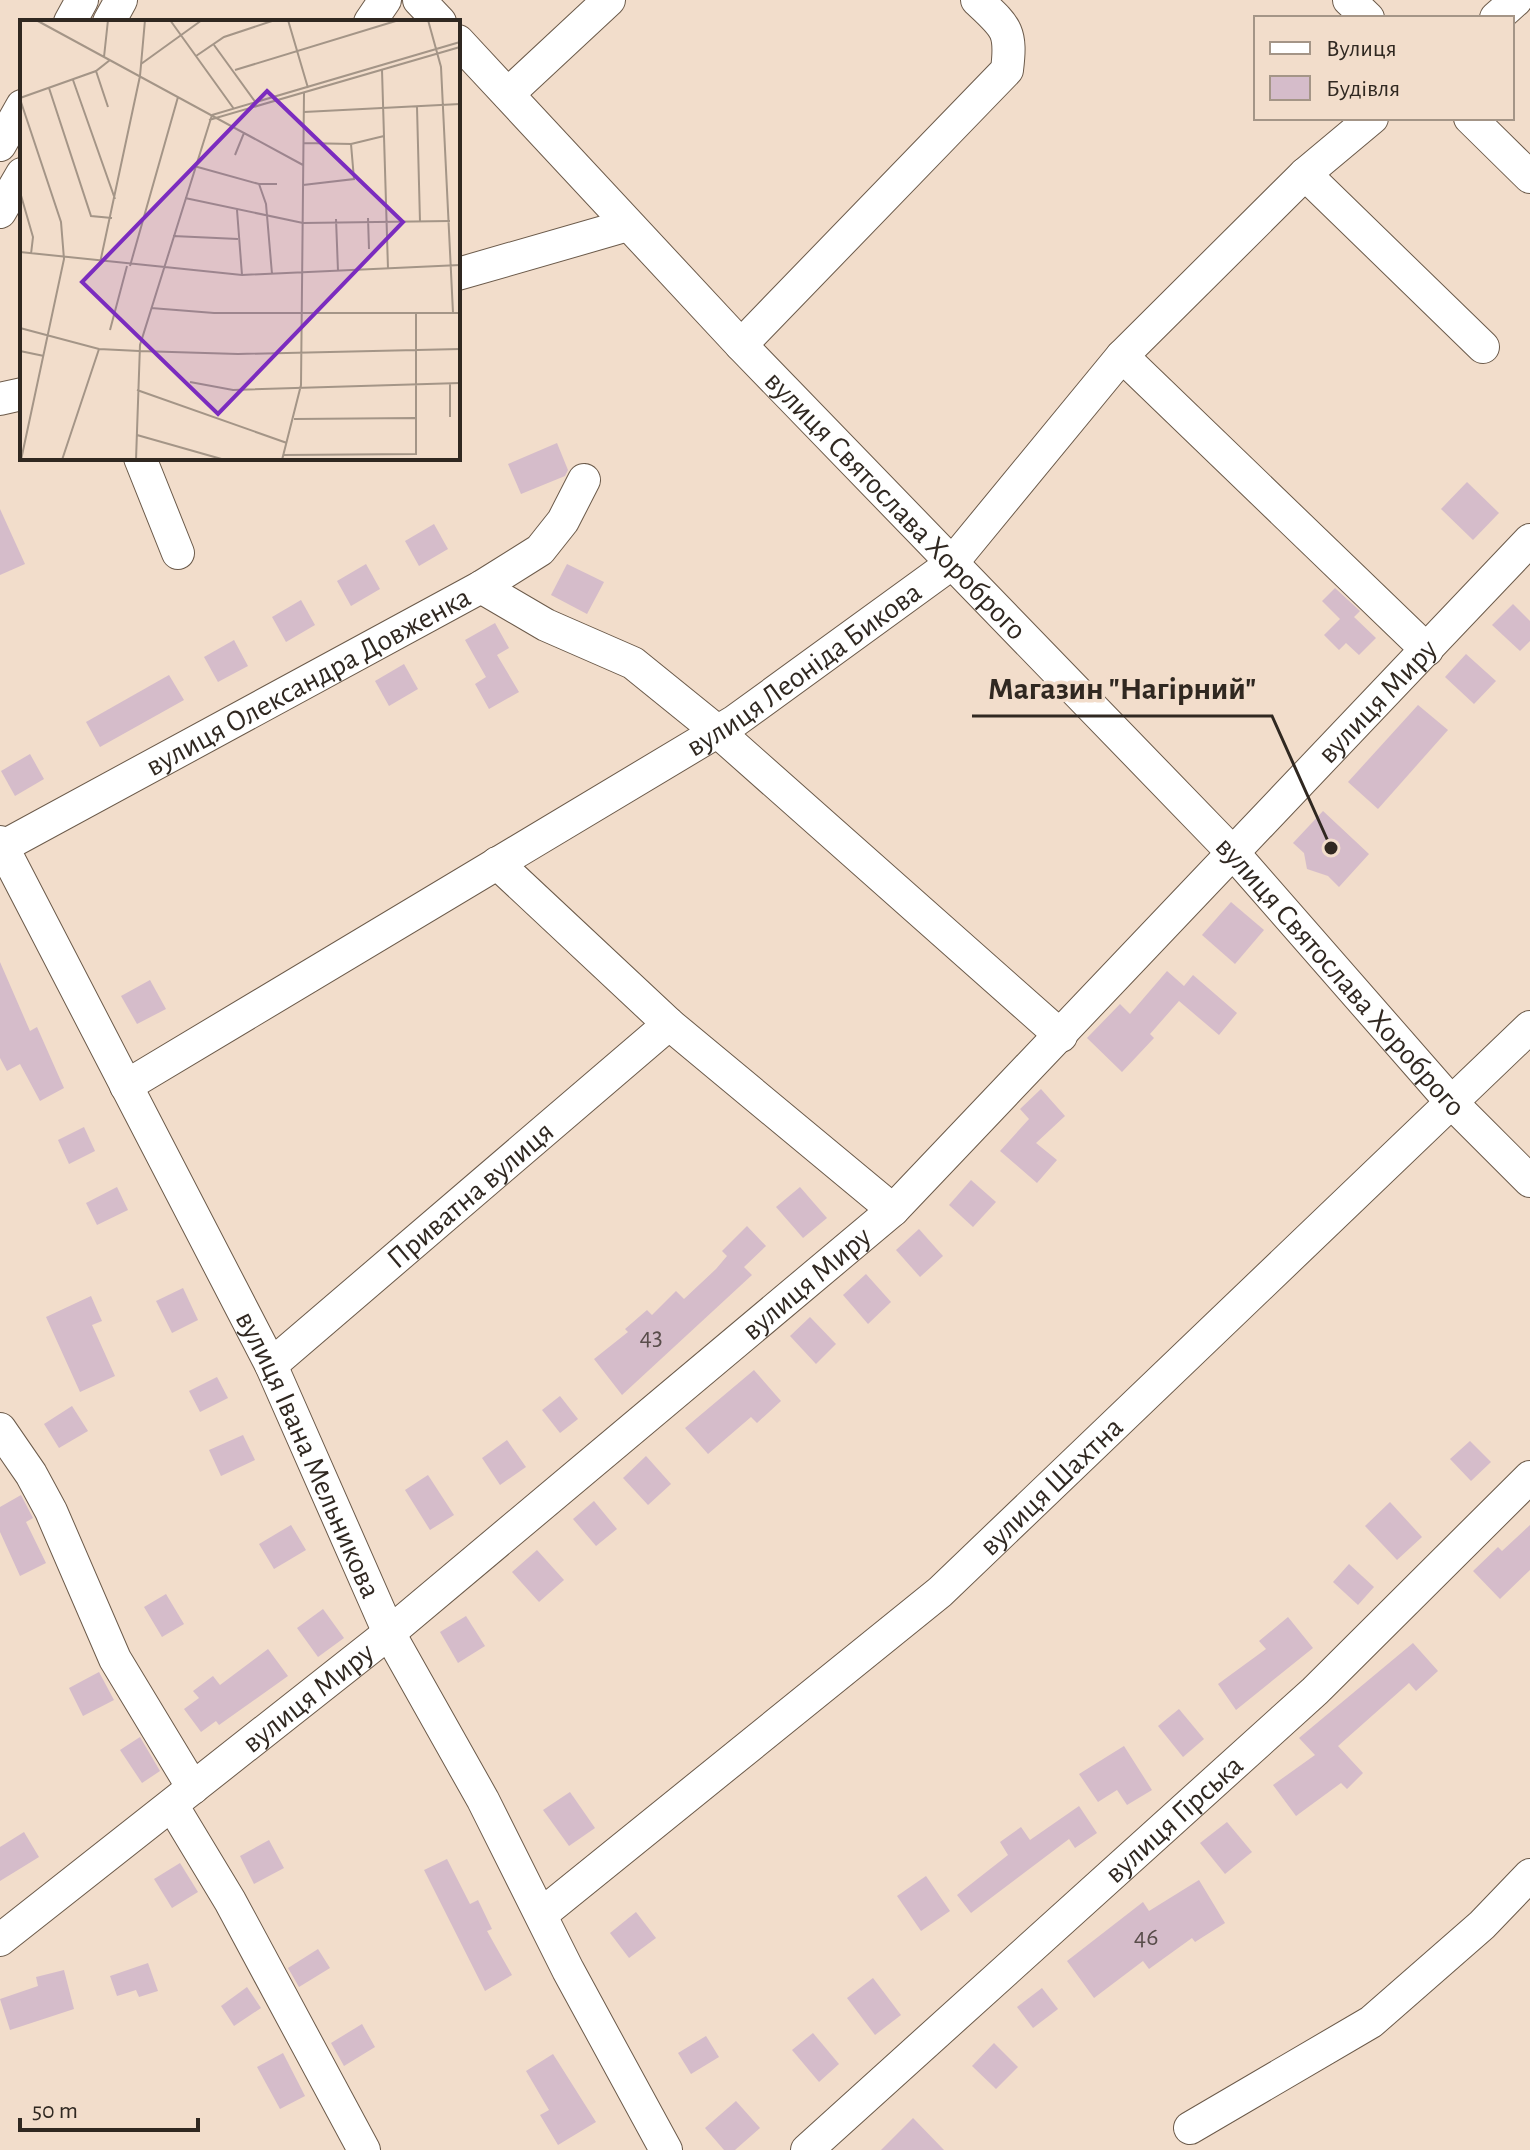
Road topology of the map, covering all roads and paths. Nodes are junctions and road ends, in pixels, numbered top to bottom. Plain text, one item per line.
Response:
1 (82, 0) edge
2 (121, 0) edge
3 (385, 0) edge
4 (419, 0) edge
5 (609, 0) edge
6 (977, 0) edge
7 (1349, 0) edge
8 (1516, 0) edge
9 (1366, 16) edge
10 (1498, 16) edge
11 (71, 20) edge
12 (110, 20) edge
13 (371, 20) edge
14 (438, 20) edge
15 (460, 43) edge
16 (508, 94) junction
17 (20, 109) edge
18 (1370, 120) edge
19 (1472, 120) edge
20 (2, 137) edge
21 (1305, 174) junction
22 (20, 177) edge
23 (1530, 177) edge
24 (0, 212) edge
25 (628, 225) junction
26 (460, 273) edge
27 (741, 345) junction
28 (1483, 347) dead end
29 (1122, 356) junction
30 (20, 394) edge
31 (0, 399) edge
32 (141, 460) edge
33 (584, 480) dead end
34 (1530, 540) edge
35 (178, 553) dead end
36 (951, 564) junction
37 (481, 587) junction
38 (1427, 650) junction
39 (717, 731) junction
40 (1, 844) edge
41 (1235, 855) junction
42 (497, 863) junction
43 (669, 1024) junction
44 (1530, 1027) edge
45 (1061, 1036) junction
46 (126, 1086) junction
47 (1452, 1103) junction
48 (1530, 1181) edge
49 (893, 1210) junction
50 (271, 1365) junction
51 (0, 1429) edge
52 (1530, 1477) edge
53 (389, 1633) junction
54 (182, 1796) junction
55 (1530, 1875) edge
56 (543, 1913) junction
57 (0, 1939) edge
58 (1190, 2128) dead end
59 (364, 2150) edge
60 (666, 2150) edge
61 (807, 2150) edge

1 - 11 street
2 - 12 street
3 - 13 street
4 - 14 street
5 - 16 street
6 - 27 street
7 - 9 street
8 - 10 street
15 - 16 street, вулиця Святослава Хороброго
16 - 25 street, вулиця Святослава Хороброго
17 - 20 street
18 - 21 street, вулиця Леоніда Бикова
19 - 23 street
21 - 28 street
21 - 29 street, вулиця Леоніда Бикова
22 - 24 street
25 - 26 street
25 - 27 street, вулиця Святослава Хороброго
27 - 36 street, вулиця Святослава Хороброго
29 - 36 street, вулиця Леоніда Бикова
29 - 38 street
30 - 31 street
32 - 35 street
33 - 37 street, вулиця Олександра Довженка
34 - 38 street, вулиця Миру
36 - 39 street, вулиця Леоніда Бикова
36 - 41 street, вулиця Святослава Хороброго
37 - 39 street
37 - 40 street, вулиця Олександра Довженка
38 - 41 street, вулиця Миру
39 - 42 street, вулиця Леоніда Бикова
39 - 45 street
40 - 46 street, вулиця Івана Мельникова
41 - 45 street, вулиця Миру
41 - 47 street, вулиця Святослава Хороброго
42 - 43 street
42 - 46 street, вулиця Леоніда Бикова
43 - 49 street
43 - 50 street, Приватна вулиця
44 - 47 street, вулиця Шахтна
45 - 49 street, вулиця Миру
46 - 50 street, вулиця Івана Мельникова
47 - 48 street, вулиця Святослава Хороброго
47 - 56 street, вулиця Шахтна
49 - 53 street, вулиця Миру
50 - 53 street, вулиця Івана Мельникова
51 - 54 street
52 - 61 street, вулиця Гірська
53 - 54 street, вулиця Миру
53 - 56 street, вулиця Івана Мельникова
54 - 57 street, вулиця Миру
54 - 59 street
55 - 58 street
56 - 60 street, вулиця Івана Мельникова

